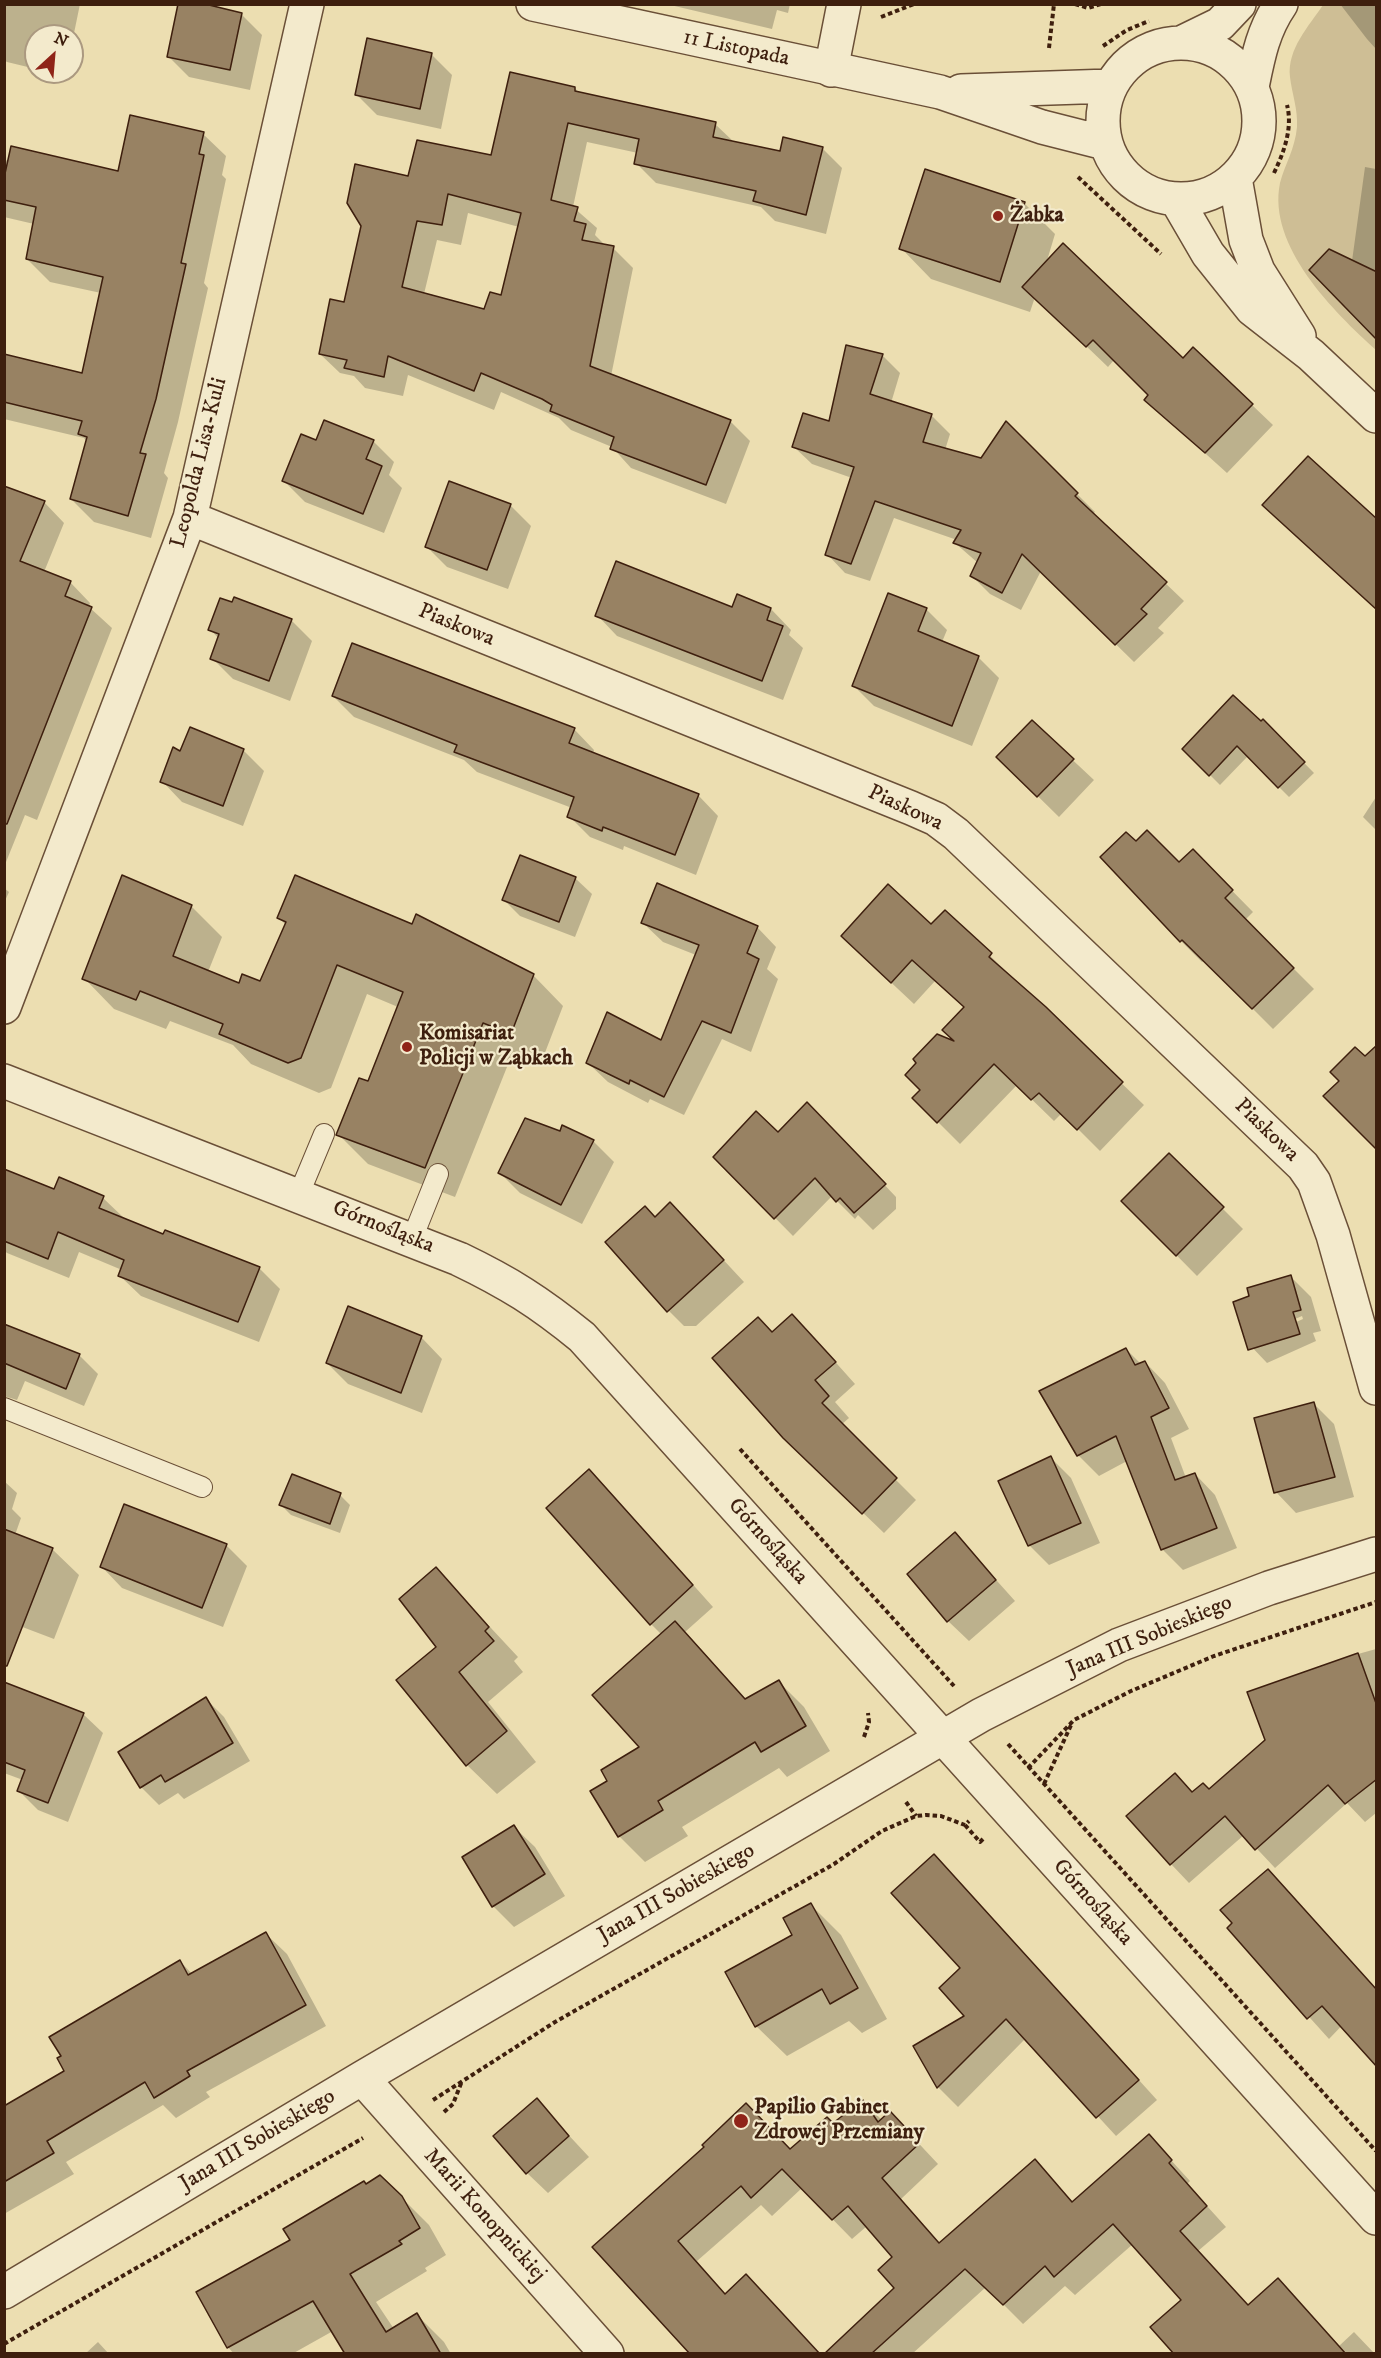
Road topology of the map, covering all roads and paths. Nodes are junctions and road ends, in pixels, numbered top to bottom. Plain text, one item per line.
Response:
1 (307, 4) edge
2 (533, 4) edge
3 (914, 4) edge
4 (1054, 4) edge
5 (1075, 4) edge
6 (1101, 4) edge
7 (1239, 4) edge
8 (1281, 4) edge
9 (857, 13) edge
10 (1150, 20) dead end
11 (1184, 42) junction
12 (1101, 48) dead end
13 (1047, 59) dead end
14 (831, 70) junction
15 (1110, 86) junction
16 (1251, 87) junction
17 (940, 92) junction
18 (1286, 102) dead end
19 (1105, 142) junction
20 (1069, 169) dead end
21 (1235, 178) junction
22 (1271, 181) dead end
23 (1176, 200) junction
24 (1208, 254) junction
25 (1311, 355) junction
26 (1377, 416) edge
27 (190, 519) junction
28 (4, 1007) edge
29 (4, 1081) edge
30 (324, 1134) dead end
31 (438, 1174) dead end
32 (299, 1194) junction
33 (412, 1239) junction
34 (1377, 1388) edge
35 (4, 1407) edge
36 (202, 1487) dead end
37 (1377, 1554) edge
38 (1377, 1602) edge
39 (944, 1737) junction
40 (1014, 1750) dead end
41 (1030, 1767) junction
42 (996, 1796) junction
43 (362, 2078) junction
44 (402, 2124) junction
45 (1377, 2151) edge
46 (1377, 2218) edge
47 (4, 2292) edge
48 (4, 2344) edge
49 (607, 2354) edge

1 - 27 street, Leopolda Lisa-Kuli
2 - 14 street, 11 Listopada
3 - 9 path
4 - 13 path
5 - 6 path
7 - 11 street
8 - 16 street
9 - 14 street
10 - 12 path
11 - 15 street
11 - 16 street
14 - 17 street, 11 Listopada
15 - 17 street
15 - 19 street
16 - 21 street
17 - 19 street
18 - 22 path
19 - 23 street
20 - 24 path
21 - 23 street
21 - 25 street
23 - 24 street
24 - 25 street
25 - 26 street
27 - 28 street, Leopolda Lisa-Kuli
27 - 34 street, Piaskowa
29 - 32 street, Górnośląska
30 - 32 lane
31 - 33 lane
32 - 33 street, Górnośląska
33 - 39 street, Górnośląska
35 - 36 lane
37 - 39 street, Jana III Sobieskiego
38 - 41 path
39 - 42 street, Górnośląska
39 - 43 street, Jana III Sobieskiego
40 - 41 path
41 - 42 path
41 - 45 path
42 - 44 path
42 - 46 street, Górnośląska
43 - 44 street, Marii Konopnickiej
43 - 47 street, Jana III Sobieskiego
44 - 48 path
44 - 49 street, Marii Konopnickiej

